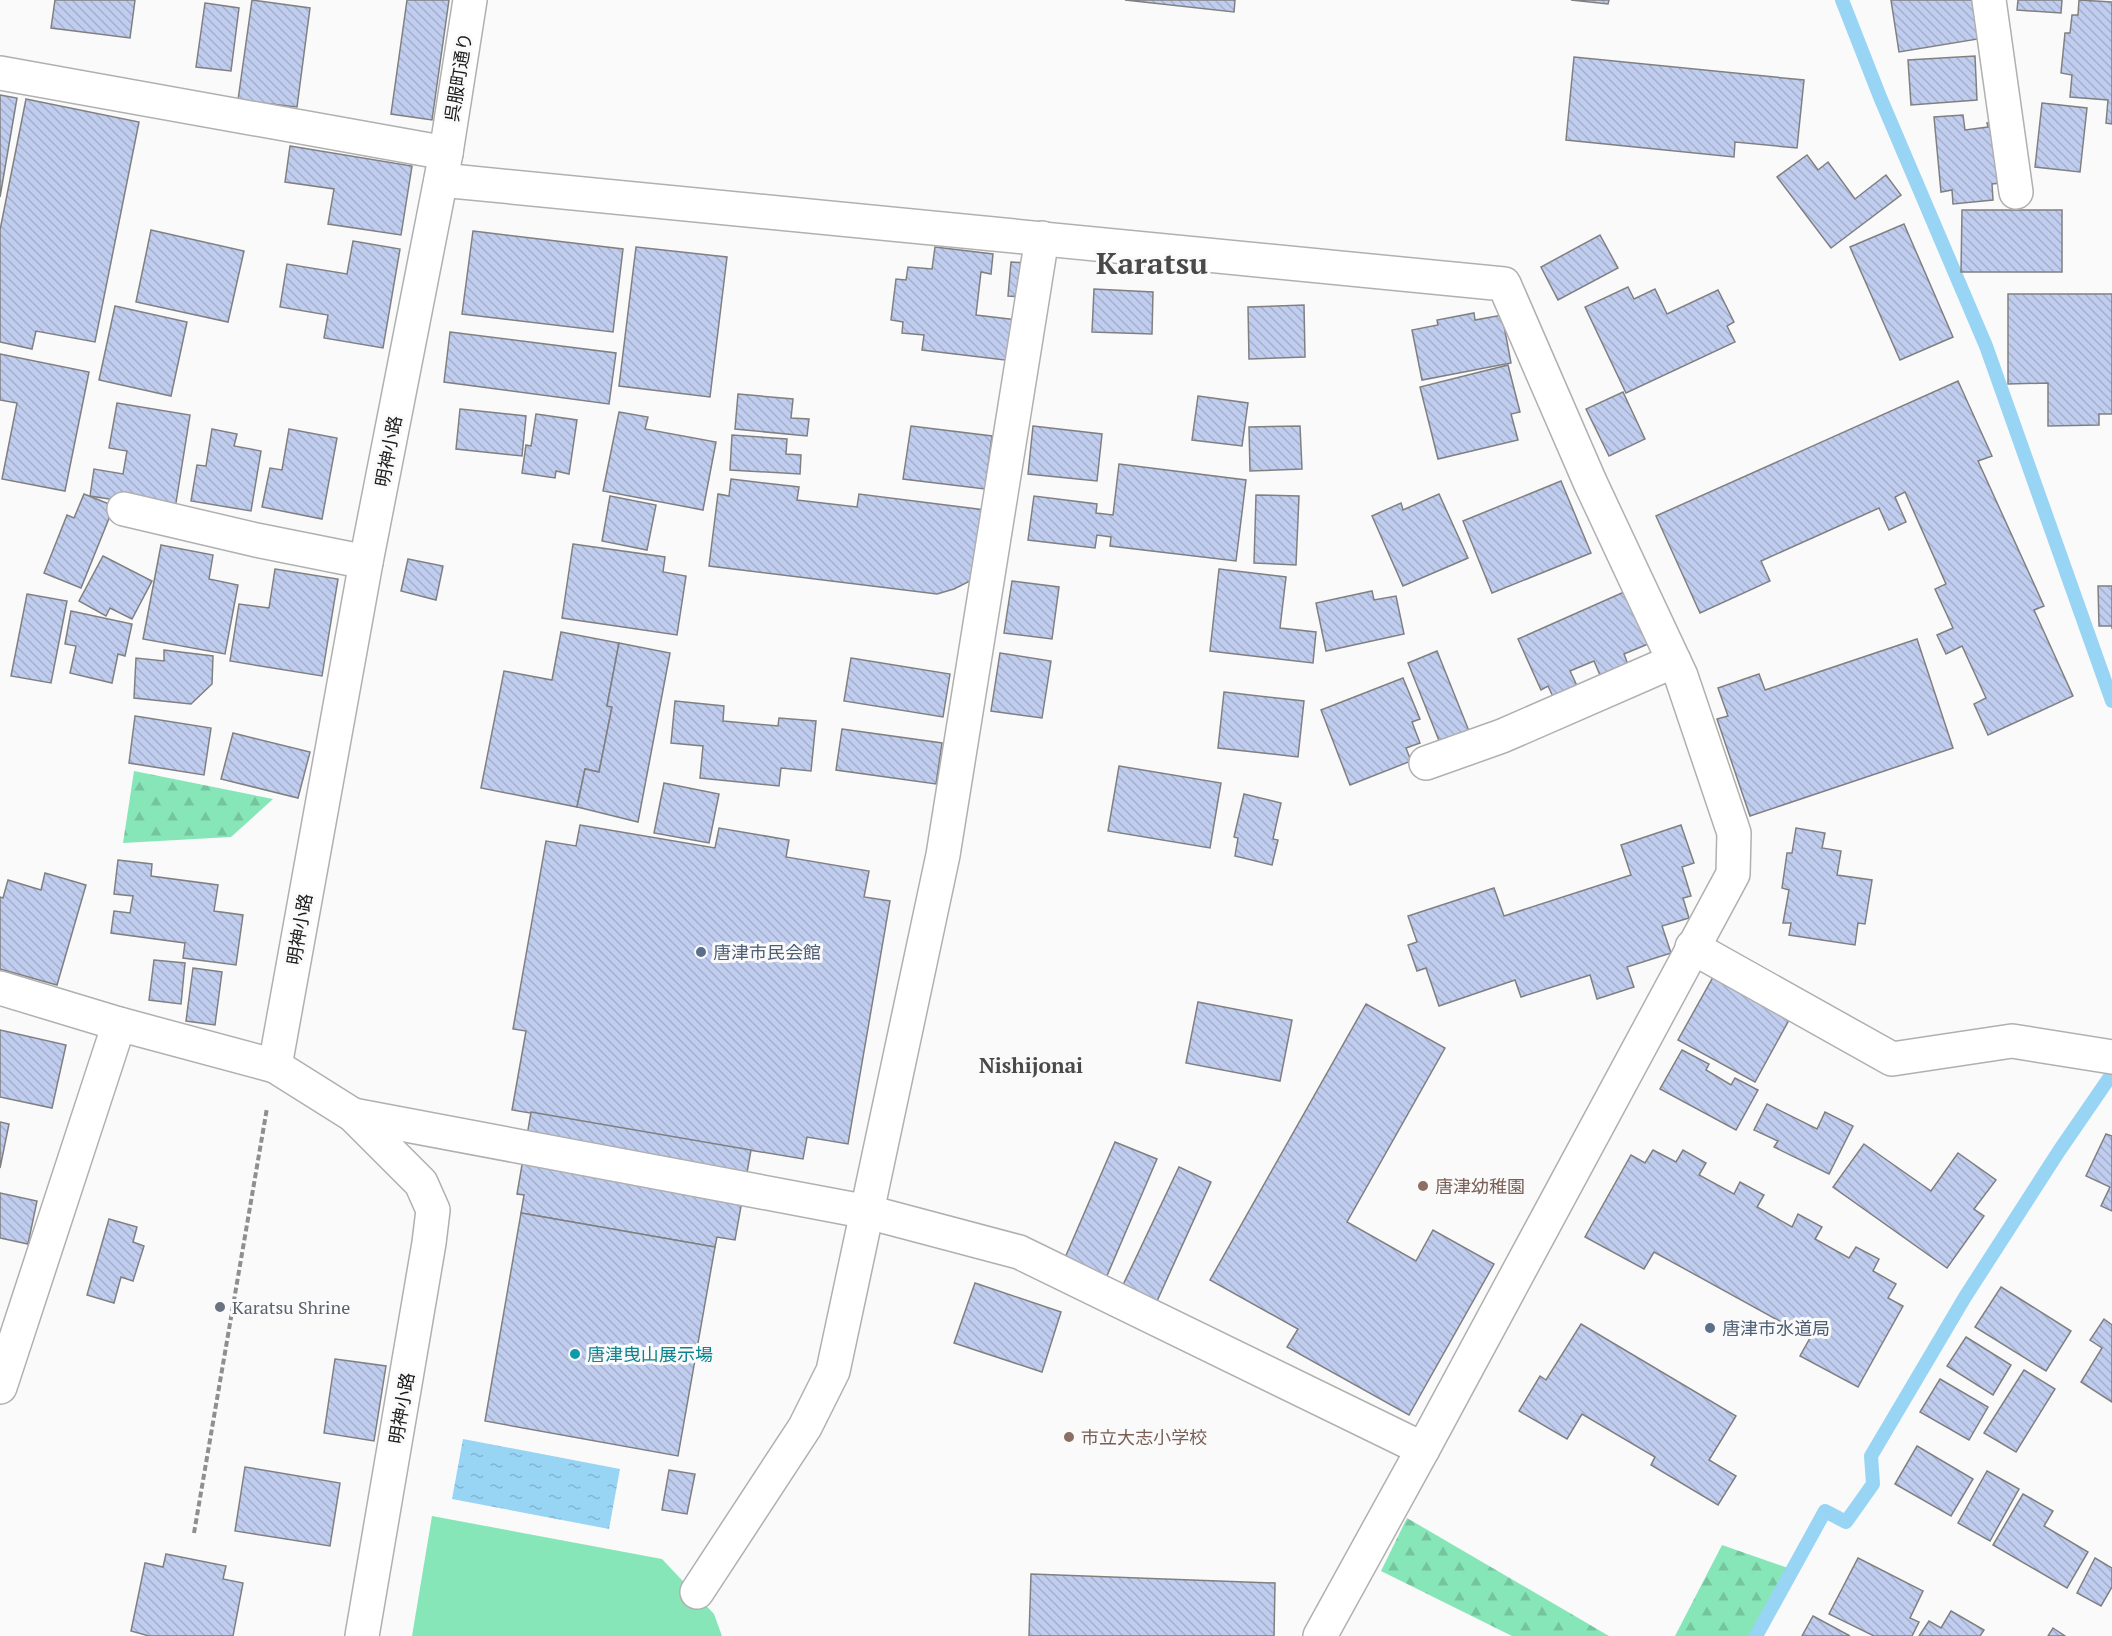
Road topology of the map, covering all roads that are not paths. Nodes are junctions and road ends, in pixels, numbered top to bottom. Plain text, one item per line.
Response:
1 (470, 0) edge
2 (1989, 0) edge
3 (0, 73) edge
4 (444, 167) junction
5 (2016, 192) dead end
6 (1042, 238) junction
7 (124, 509) dead end
8 (366, 562) junction
9 (1674, 661) junction
10 (1426, 763) dead end
11 (1692, 947) junction
12 (0, 988) edge
13 (119, 1024) junction
14 (2112, 1057) edge
15 (274, 1066) junction
16 (353, 1114) junction
17 (868, 1212) junction
18 (0, 1387) edge
19 (1423, 1449) junction
20 (697, 1592) dead end
21 (362, 1636) edge
22 (1320, 1636) edge

1 - 4 street, 呉服町通り
2 - 5 street
3 - 4 street
4 - 6 street
4 - 8 street, 明神小路
6 - 9 street
6 - 17 street
7 - 8 street
8 - 15 street, 明神小路
9 - 10 street
9 - 11 street
11 - 14 street
11 - 19 street
12 - 13 street
13 - 15 street
13 - 18 street
15 - 16 street, 明神小路
16 - 17 street
16 - 21 street, 明神小路
17 - 19 street
17 - 20 street
19 - 22 street

